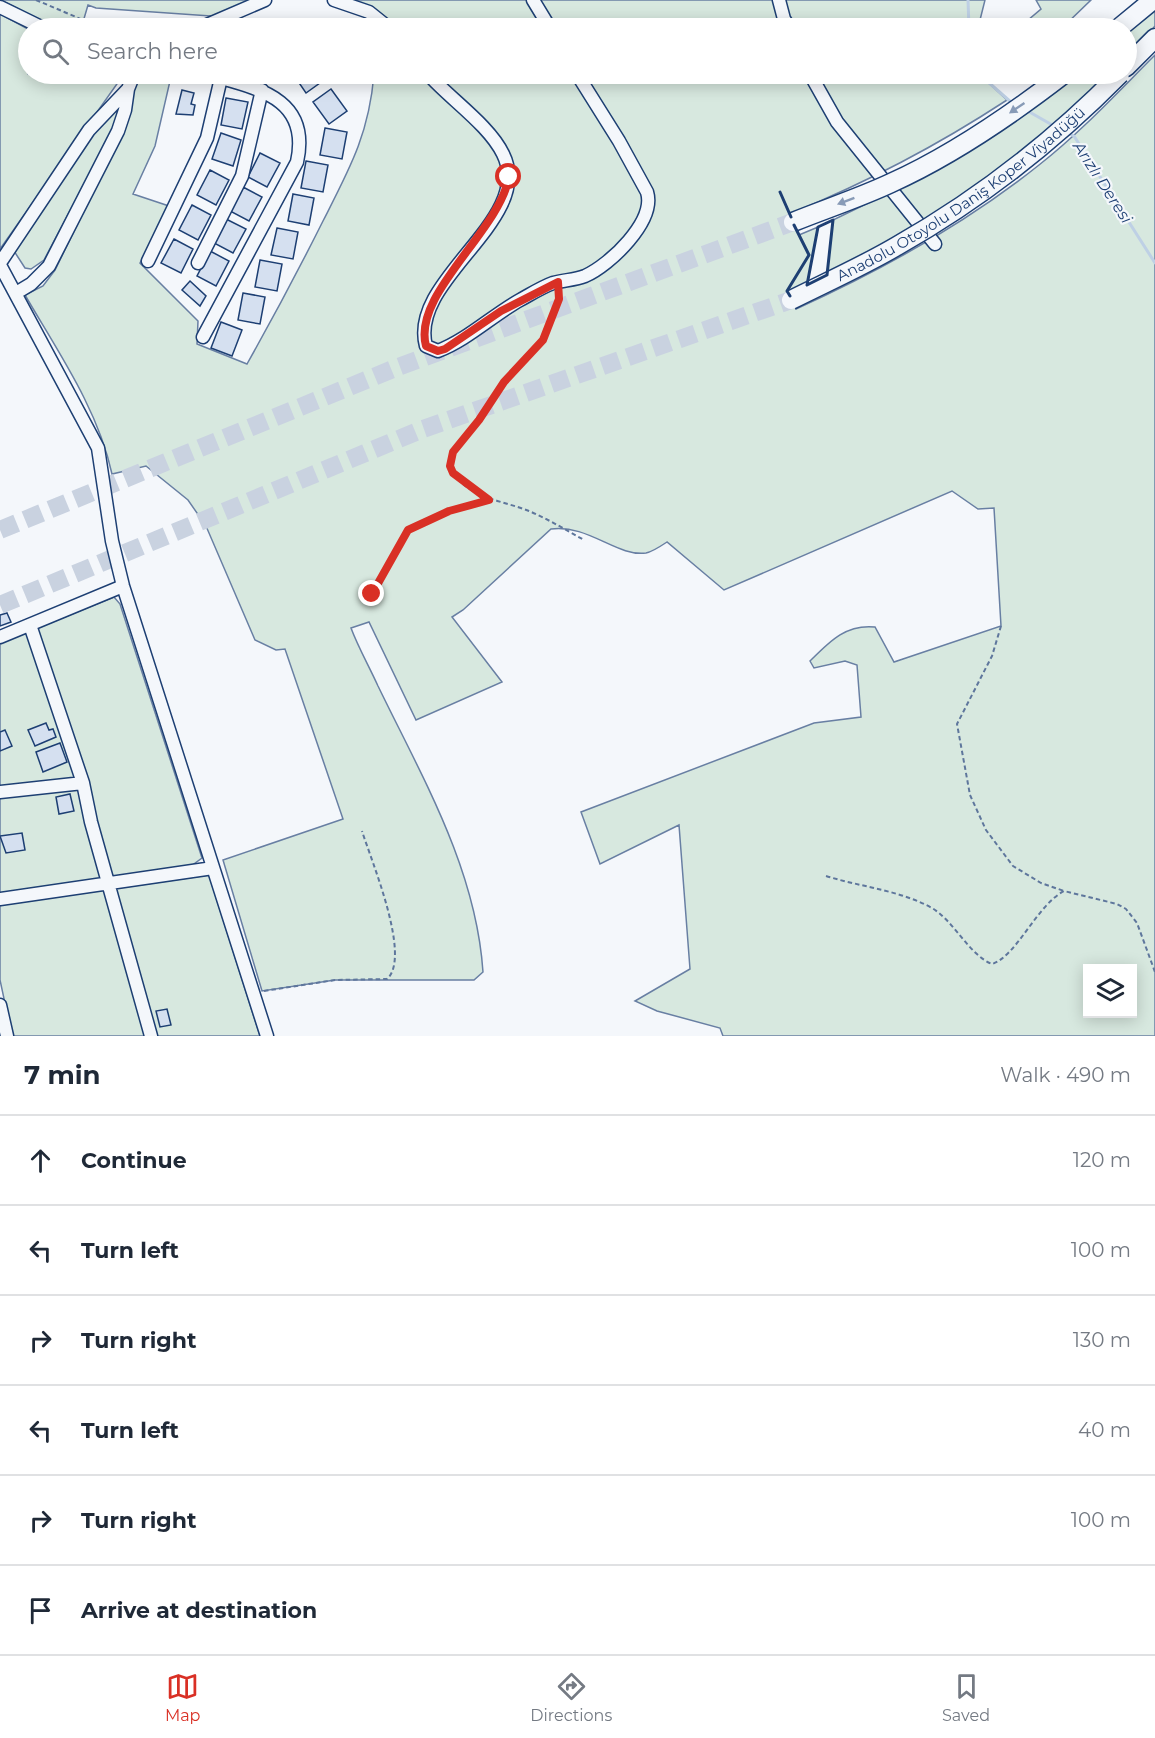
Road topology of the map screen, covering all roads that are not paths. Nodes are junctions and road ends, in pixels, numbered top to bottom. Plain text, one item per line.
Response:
1 (265, 0) edge
2 (334, 0) edge
3 (533, 0) edge
4 (779, 0) edge
5 (1153, 0) edge
6 (0, 7) edge
7 (23, 18) edge
8 (223, 18) edge
9 (376, 18) edge
10 (544, 18) edge
11 (784, 18) edge
12 (1131, 18) edge
13 (1155, 38) edge
14 (1137, 56) edge
15 (130, 84) edge
16 (220, 84) edge
17 (242, 84) edge
18 (439, 84) edge
19 (583, 84) edge
20 (816, 84) edge
21 (1050, 84) edge
22 (1110, 84) edge
23 (128, 89) junction
24 (262, 90) junction
25 (793, 222) tunnel mouth
26 (935, 244) dead end
27 (148, 261) dead end
28 (198, 263) dead end
29 (0, 264) edge
30 (16, 293) junction
31 (791, 300) tunnel mouth
32 (203, 337) dead end
33 (123, 586) junction
34 (30, 625) junction
35 (0, 637) edge
36 (83, 783) junction
37 (0, 792) edge
38 (213, 868) junction
39 (108, 883) junction
40 (0, 899) edge
41 (0, 1005) edge
42 (7, 1036) edge
43 (151, 1036) edge
44 (267, 1036) edge

1 - 8 street
2 - 9 street
3 - 10 street
4 - 11 street
5 - 12 highway
6 - 7 street
13 - 14 highway
15 - 23 street
16 - 27 street
17 - 24 street
18 - 19 street
20 - 26 street
21 -> 25 highway, bridge
22 - 31 highway, Anadolu Otoyolu Daniş Koper Viyadüğü, bridge
23 - 29 street
23 - 30 street
24 - 28 street
24 - 32 street
29 - 30 street
30 - 33 street
33 - 34 street
33 - 38 street
34 - 35 street
34 - 36 street
36 - 37 street
36 - 39 street
38 - 39 street
38 - 44 street
39 - 40 street
39 - 43 street
41 - 42 street

